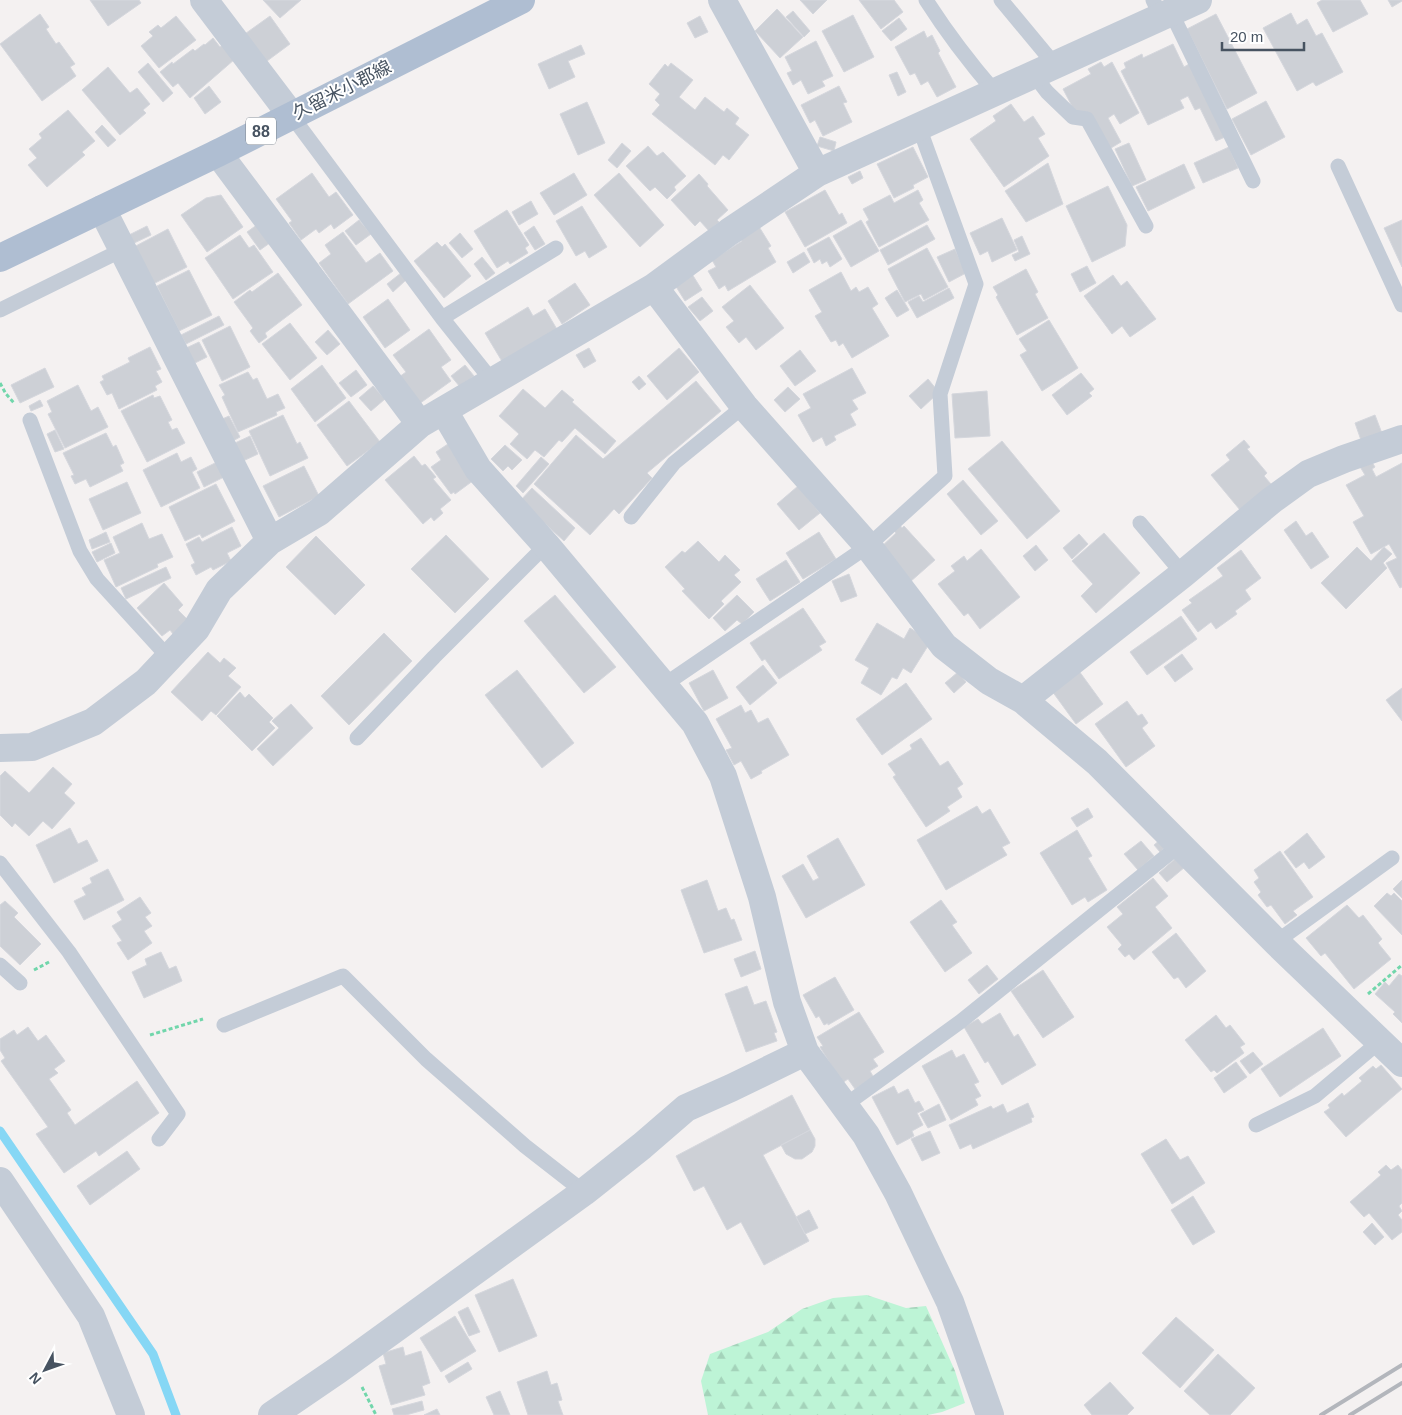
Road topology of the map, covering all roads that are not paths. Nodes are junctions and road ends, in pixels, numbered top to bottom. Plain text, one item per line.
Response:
1 (204, 0) edge
2 (522, 0) edge
3 (722, 0) edge
4 (926, 0) edge
5 (1001, 0) edge
6 (1198, 0) edge
7 (1162, 10) edge
8 (1045, 70) junction
9 (995, 92) junction
10 (291, 115) junction
11 (919, 127) junction
12 (218, 153) junction
13 (1338, 166) dead end
14 (817, 173) junction
15 (1254, 181) dead end
16 (102, 209) junction
17 (1146, 226) dead end
18 (556, 248) dead end
19 (122, 250) junction
20 (0, 258) edge
21 (654, 287) junction
22 (1402, 305) edge
23 (0, 310) edge
24 (442, 318) junction
25 (493, 382) junction
26 (744, 406) junction
27 (444, 411) junction
28 (30, 420) road end
29 (420, 424) junction
30 (1402, 439) edge
31 (631, 517) dead end
32 (1140, 523) dead end
33 (270, 541) junction
34 (546, 545) junction
35 (868, 546) junction
36 (1183, 574) junction
37 (169, 658) junction
38 (664, 685) junction
39 (1023, 700) junction
40 (357, 738) dead end
41 (0, 748) edge
42 (1180, 845) junction
43 (1392, 858) dead end
44 (0, 863) edge
45 (1276, 942) junction
46 (0, 965) edge
47 (20, 984) dead end
48 (224, 1025) road end
49 (1379, 1042) junction
50 (804, 1052) junction
51 (1402, 1063) edge
52 (844, 1106) junction
53 (1256, 1125) dead end
54 (159, 1139) dead end
55 (0, 1181) edge
56 (584, 1192) junction
57 (131, 1415) edge
58 (272, 1415) edge
59 (990, 1415) edge

1 - 10 street
2 - 10 main road, 久留米小郡線 / 88
3 - 14 street
4 - 9 lane
5 - 8 lane
6 - 7 street
7 - 8 street
7 - 15 lane
8 - 9 street
8 - 17 lane
9 - 11 street
10 - 12 main road, 久留米小郡線 / 88
10 - 24 lane
11 - 14 street
11 - 35 lane
12 - 16 main road, 久留米小郡線 / 88
12 - 29 street
13 - 22 lane
14 - 21 street
16 - 19 street
16 - 20 main road, 久留米小郡線 / 88
18 - 24 lane
19 - 23 lane
19 - 33 street
21 - 25 street
21 - 26 street
24 - 25 lane
25 - 27 street
26 - 31 lane
26 - 35 street
27 - 29 street
27 - 34 street
28 - 37 lane
29 - 33 street
30 - 36 street
32 - 36 lane
33 - 37 street
34 - 38 street
34 - 40 lane
35 - 38 lane
35 - 39 street
36 - 39 street
37 - 41 street
38 - 50 street
39 - 42 street
42 - 45 street
42 - 52 lane
43 - 45 lane
44 - 54 lane
45 - 49 street
46 - 47 lane
48 - 56 lane
49 - 51 street
49 - 53 lane
50 - 52 street
50 - 56 street
52 - 59 street
55 - 57 street
56 - 58 street

